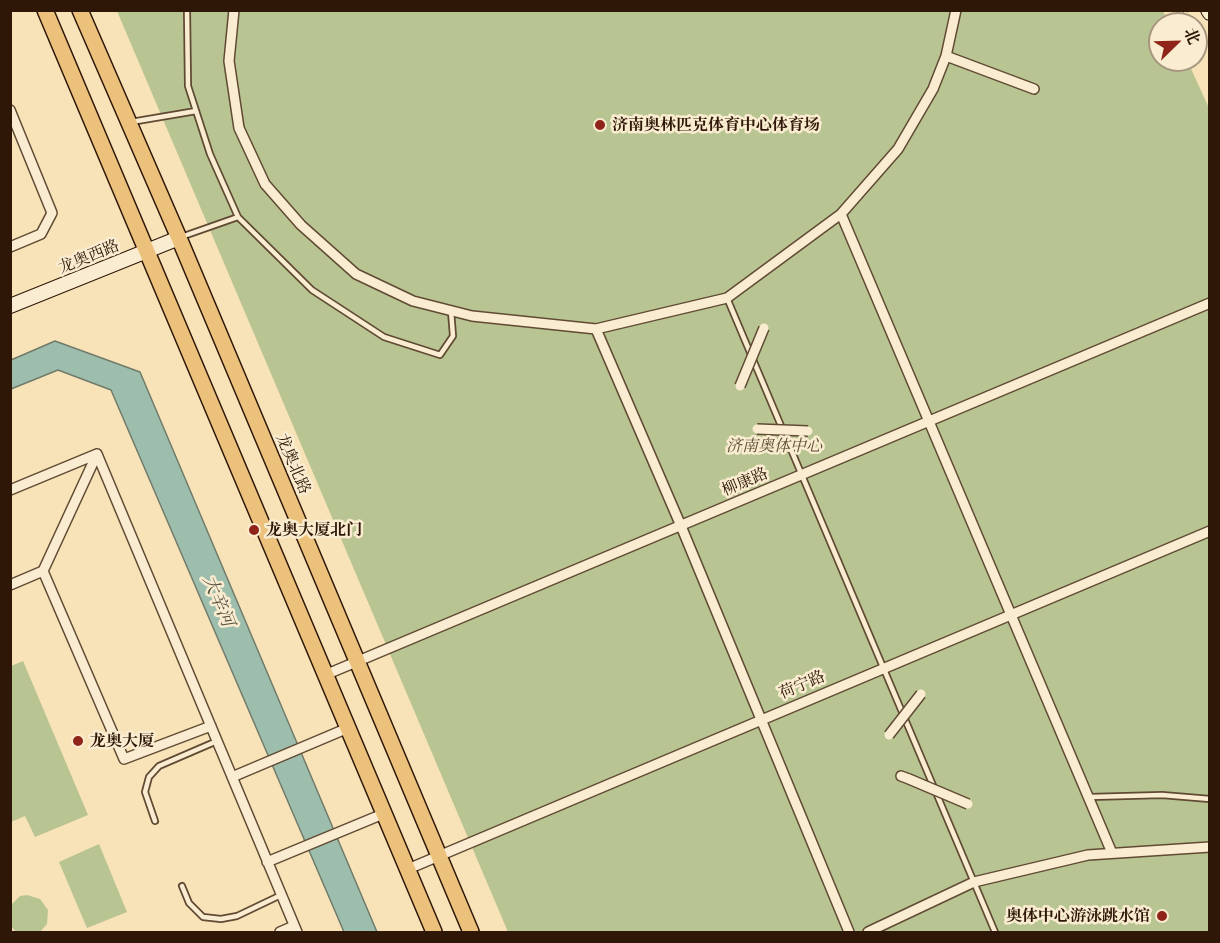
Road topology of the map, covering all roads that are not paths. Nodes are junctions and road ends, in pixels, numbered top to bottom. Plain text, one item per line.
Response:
1 (45, 10) edge
2 (80, 10) edge
3 (187, 10) edge
4 (234, 10) edge
5 (956, 10) edge
6 (946, 56) junction
7 (1034, 89) dead end
8 (10, 110) edge
9 (196, 111) junction
10 (128, 122) junction
11 (841, 214) junction
12 (238, 217) junction
13 (179, 238) junction
14 (10, 247) edge
15 (148, 251) junction
16 (728, 298) junction
17 (1209, 303) edge
18 (10, 306) edge
19 (451, 310) junction
20 (764, 328) dead end
21 (596, 329) junction
22 (739, 388) dead end
23 (929, 421) junction
24 (756, 429) dead end
25 (808, 431) dead end
26 (97, 454) junction
27 (802, 474) junction
28 (10, 490) edge
29 (681, 526) junction
30 (1209, 531) edge
31 (43, 571) junction
32 (10, 585) edge
33 (1011, 615) junction
34 (357, 662) junction
35 (884, 667) junction
36 (325, 675) junction
37 (921, 694) dead end
38 (760, 720) junction
39 (211, 726) junction
40 (348, 728) junction
41 (887, 738) dead end
42 (217, 741) junction
43 (232, 777) junction
44 (905, 777) dead end
45 (1090, 797) junction
46 (1209, 799) edge
47 (968, 804) dead end
48 (383, 814) junction
49 (155, 821) dead end
50 (1209, 847) edge
51 (1112, 852) junction
52 (439, 857) junction
53 (267, 862) junction
54 (408, 869) junction
55 (974, 882) junction
56 (182, 886) dead end
57 (281, 895) junction
58 (296, 929) edge
59 (280, 933) edge
60 (434, 933) edge
61 (471, 933) edge
62 (849, 933) edge
63 (868, 933) edge
64 (995, 933) edge

1 - 15 main road
2 - 10 main road, 龙奥北路
3 - 9 lane
4 - 19 street
5 - 6 street
6 - 7 street
6 - 11 street
8 - 14 street
9 - 10 lane
9 - 12 lane
10 - 13 main road, 龙奥北路
11 - 16 street
11 - 23 street
12 - 13 lane
12 - 19 lane
13 - 15 street, 龙奥西路
13 - 34 main road, 龙奥北路
15 - 18 street, 龙奥西路
15 - 36 main road
16 - 21 street
16 - 27 lane
17 - 23 street, 柳康路
19 - 21 street
20 - 22 street, bridge
21 - 29 street
23 - 27 street, 柳康路
23 - 33 street
24 - 25 street, bridge
26 - 28 street
26 - 31 street
26 - 39 street
27 - 29 street, 柳康路
27 - 35 lane
29 - 34 street, 柳康路
29 - 38 street
30 - 33 street, 荷宁路
31 - 32 street
31 - 39 street
33 - 35 street, 荷宁路
33 - 45 street
34 - 36 street, 柳康路
34 - 52 main road, 龙奥北路
35 - 38 street, 荷宁路
35 - 55 lane
36 - 40 main road
37 - 41 street, bridge
38 - 52 street, 荷宁路
38 - 62 street
39 - 42 street
40 - 43 street
40 - 48 main road
42 - 43 street
42 - 49 lane
43 - 53 street
44 - 47 street, bridge
45 - 46 lane
45 - 51 street
48 - 53 street
48 - 54 main road
50 - 51 street
51 - 55 street
52 - 54 street, 荷宁路
52 - 61 main road, 龙奥北路
53 - 57 street
54 - 60 main road
55 - 63 street
55 - 64 lane
56 - 57 lane
57 - 58 street
58 - 59 street

